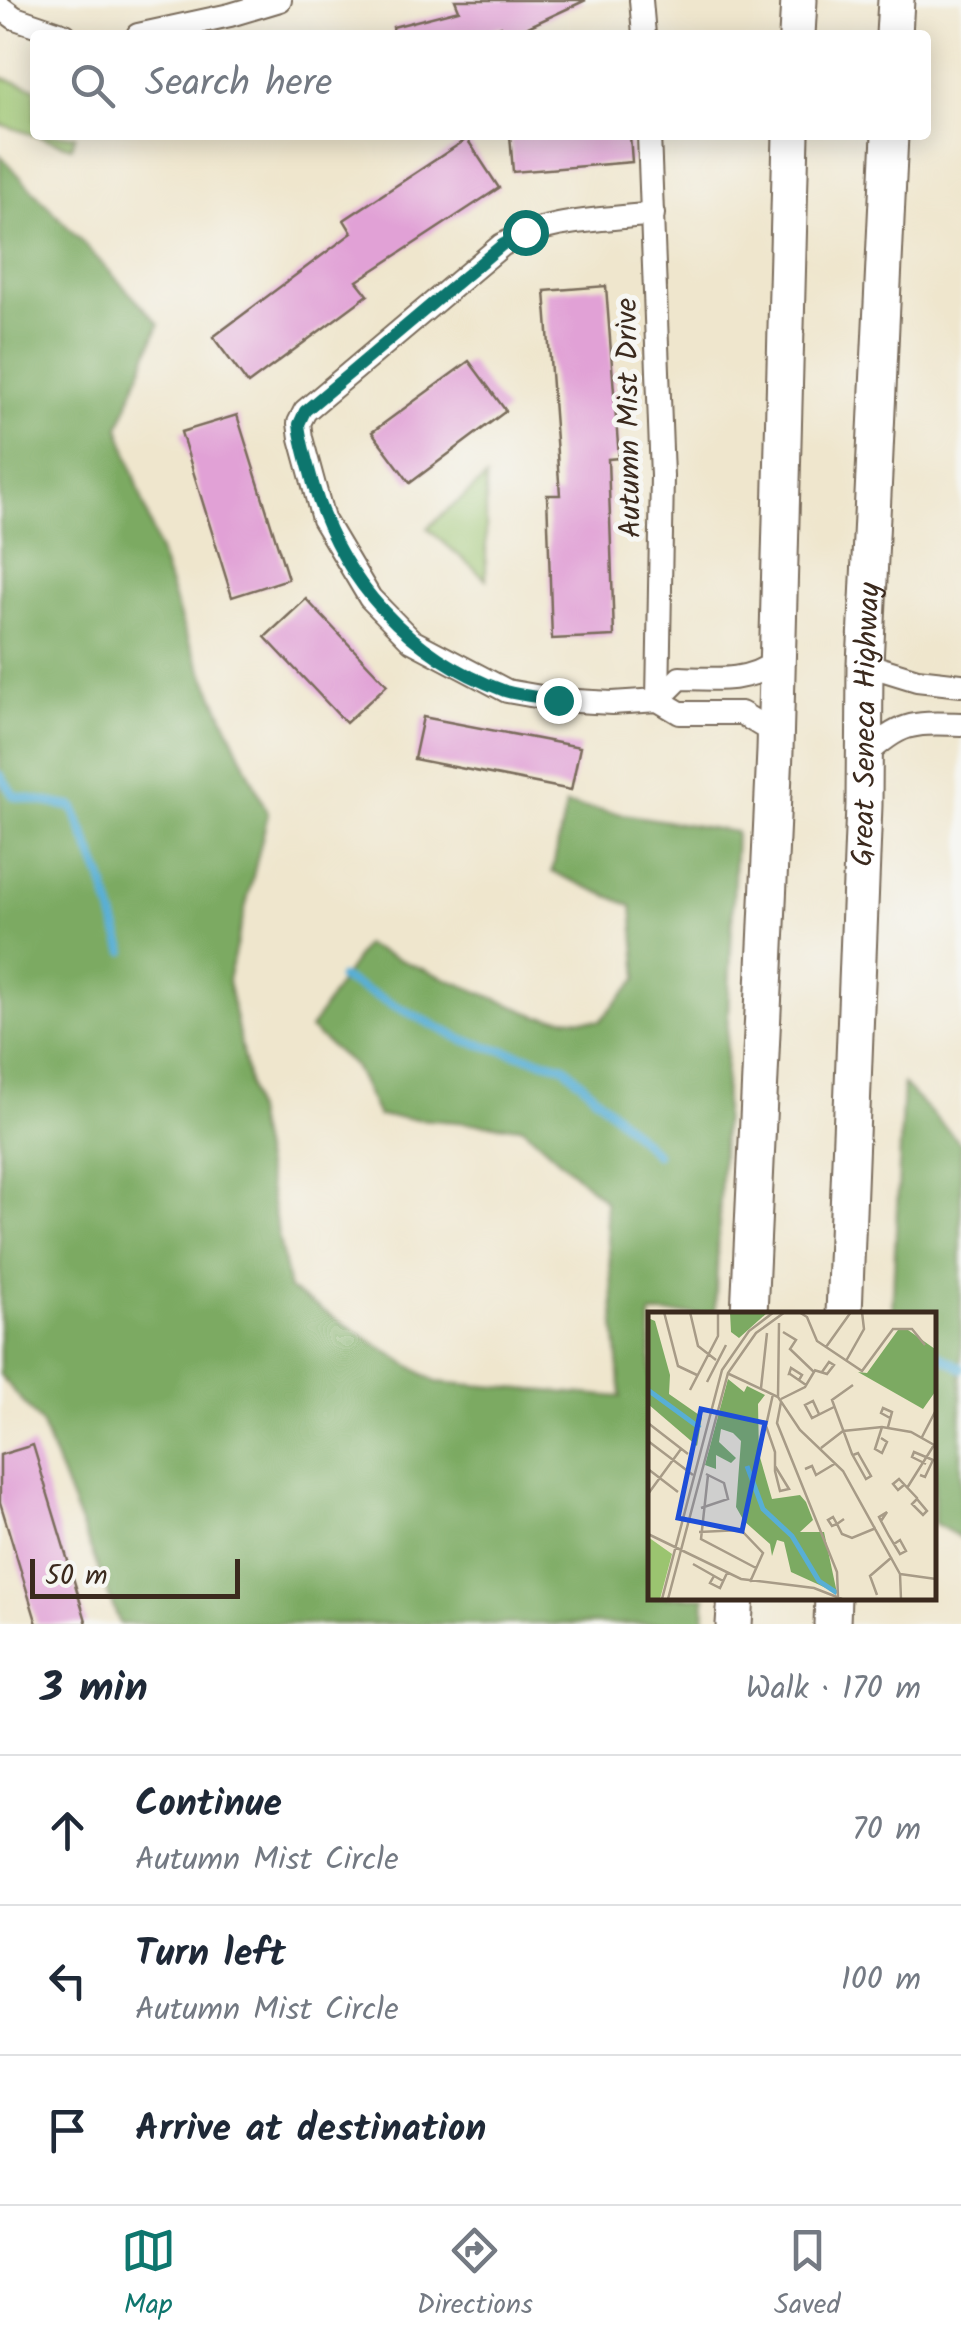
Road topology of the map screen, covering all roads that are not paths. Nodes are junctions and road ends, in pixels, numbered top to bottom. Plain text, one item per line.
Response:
1 (280, 0) edge
2 (642, 0) edge
3 (799, 0) edge
4 (896, 0) edge
5 (0, 7) edge
6 (50, 30) edge
7 (161, 30) edge
8 (644, 30) edge
9 (797, 30) edge
10 (894, 30) edge
11 (649, 140) edge
12 (791, 140) edge
13 (890, 140) edge
14 (653, 214) junction
15 (776, 660) junction
16 (865, 664) junction
17 (961, 685) edge
18 (658, 700) junction
19 (961, 724) edge
20 (774, 752) junction
21 (866, 755) junction
22 (750, 1312) edge
23 (844, 1312) edge
24 (736, 1599) edge
25 (833, 1599) edge
26 (734, 1624) edge
27 (832, 1624) edge

1 - 7 street
2 - 8 street
3 - 9 main road
4 - 10 main road
5 - 6 street
11 - 14 street, Autumn Mist Drive
12 - 15 main road
13 - 16 main road, Great Seneca Highway
14 - 18 street, Autumn Mist Drive
14 - 18 street
15 - 18 street
15 - 20 main road
16 - 17 street
16 - 21 main road, Great Seneca Highway
18 - 20 street
19 - 21 street
20 - 22 main road
21 - 23 main road, Great Seneca Highway
24 - 26 main road
25 - 27 main road

